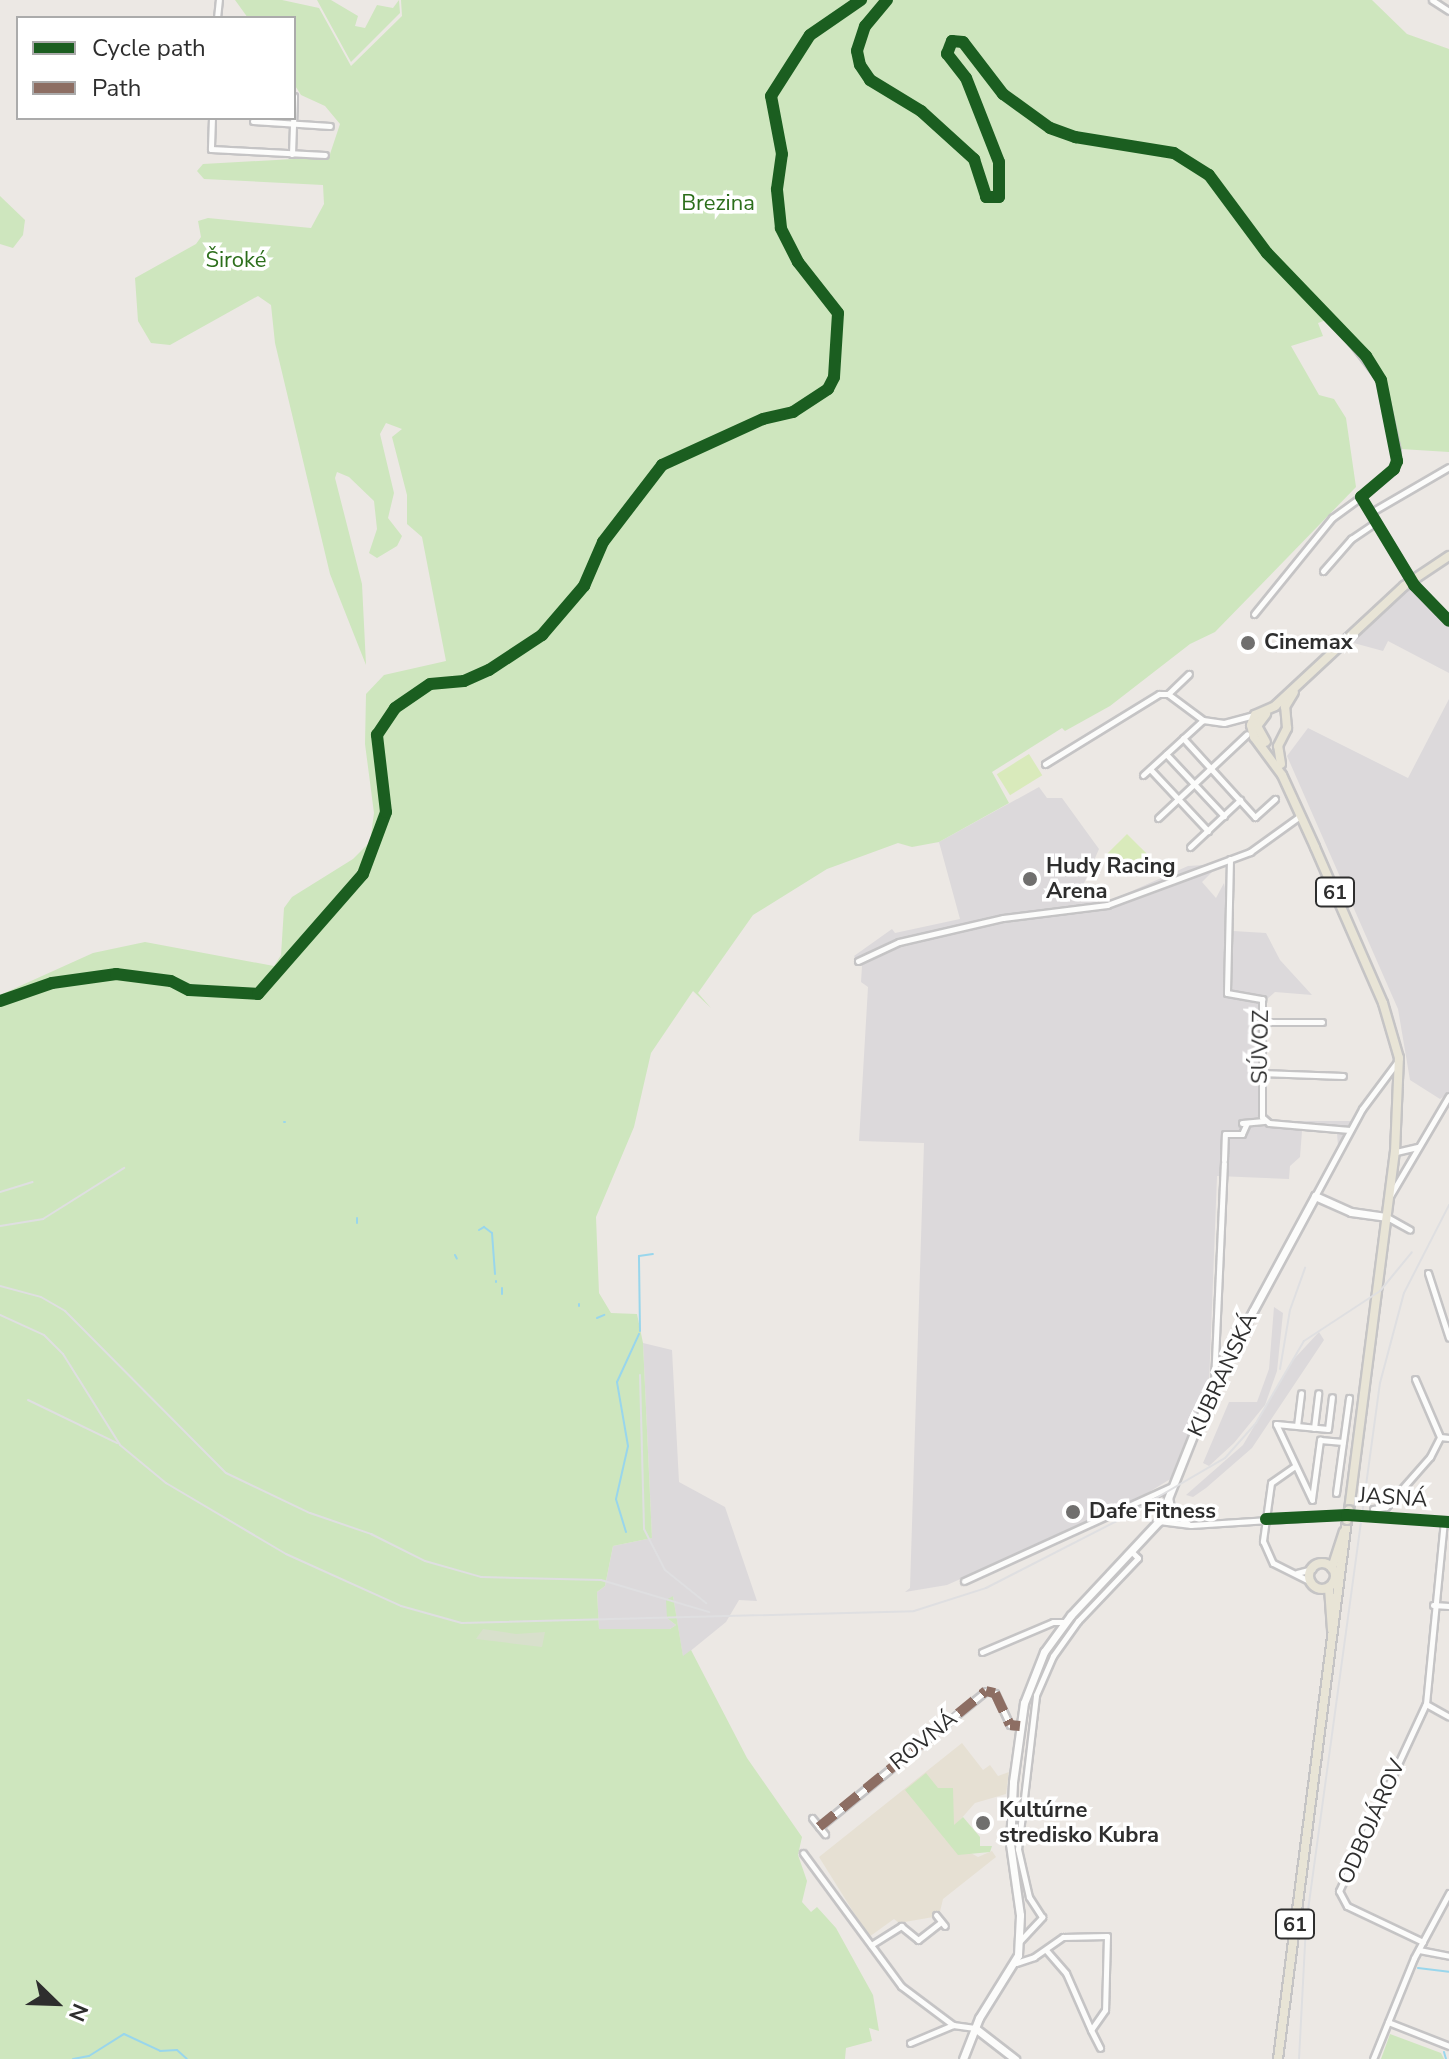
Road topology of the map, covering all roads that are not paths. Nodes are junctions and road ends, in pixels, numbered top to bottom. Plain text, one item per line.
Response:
1 (1432, 0) edge
2 (1449, 11) edge
3 (212, 120) edge
4 (294, 120) edge
5 (253, 121) dead end
6 (294, 124) junction
7 (330, 126) dead end
8 (292, 154) junction
9 (325, 155) dead end
10 (1346, 335) dead end
11 (1449, 467) edge
12 (1361, 497) junction
13 (1370, 513) junction
14 (1375, 523) junction
15 (1449, 556) edge
16 (1323, 571) dead end
17 (1411, 580) junction
18 (1254, 614) dead end
19 (1449, 621) edge
20 (1189, 674) dead end
21 (1291, 693) junction
22 (1168, 694) junction
23 (1276, 712) junction
24 (1255, 715) junction
25 (1203, 720) junction
26 (1234, 721) junction
27 (1250, 728) junction
28 (1291, 732) junction
29 (1183, 738) junction
30 (1264, 739) junction
31 (1281, 739) junction
32 (1166, 754) junction
33 (1045, 764) dead end
34 (1278, 764) junction
35 (1150, 769) junction
36 (1211, 769) junction
37 (1143, 775) dead end
38 (1195, 783) junction
39 (1178, 799) junction
40 (1275, 799) dead end
41 (1240, 800) junction
42 (1301, 815) junction
43 (1224, 816) junction
44 (1158, 818) dead end
45 (1208, 831) junction
46 (1190, 847) dead end
47 (1230, 859) junction
48 (858, 961) dead end
49 (1262, 1022) junction
50 (1322, 1022) dead end
51 (1399, 1058) junction
52 (1261, 1073) junction
53 (1343, 1076) dead end
54 (1449, 1096) edge
55 (1264, 1121) junction
56 (1350, 1130) junction
57 (1418, 1147) junction
58 (1395, 1152) junction
59 (1315, 1196) junction
60 (1389, 1196) junction
61 (1386, 1217) junction
62 (1410, 1230) dead end
63 (1428, 1273) dead end
64 (1449, 1338) edge
65 (1415, 1379) dead end
66 (1214, 1383) junction
67 (1301, 1393) dead end
68 (1318, 1393) dead end
69 (1332, 1397) dead end
70 (1349, 1398) dead end
71 (1297, 1426) junction
72 (1314, 1428) junction
73 (1440, 1437) junction
74 (1449, 1438) edge
75 (1343, 1442) junction
76 (1295, 1466) junction
77 (1301, 1478) junction
78 (1315, 1482) junction
79 (1173, 1486) junction
80 (1336, 1493) dead end
81 (1169, 1496) junction
82 (1140, 1501) junction
83 (1373, 1509) dead end
84 (1161, 1517) junction
85 (1177, 1518) junction
86 (1266, 1519) junction
87 (1446, 1521) edge
88 (1347, 1524) junction
89 (1191, 1525) junction
90 (1328, 1566) junction
91 (1312, 1569) junction
92 (1296, 1573) junction
93 (964, 1581) dead end
94 (1311, 1582) junction
95 (1324, 1588) junction
96 (1433, 1605) junction
97 (1449, 1606) edge
98 (1071, 1619) junction
99 (1332, 1643) junction
100 (982, 1652) dead end
101 (1044, 1652) junction
102 (1053, 1656) junction
103 (1027, 1692) junction
104 (1036, 1695) junction
105 (1426, 1704) junction
106 (1449, 1717) edge
107 (1020, 1726) junction
108 (1019, 1738) junction
109 (1029, 1740) junction
110 (1013, 1782) junction
111 (1024, 1783) junction
112 (812, 1818) dead end
113 (819, 1827) junction
114 (1014, 1829) junction
115 (825, 1834) dead end
116 (803, 1853) dead end
117 (1018, 1871) junction
118 (1449, 1893) edge
119 (1029, 1897) junction
120 (1018, 1900) junction
121 (936, 1915) dead end
122 (1020, 1941) junction
123 (1423, 1942) junction
124 (871, 1945) junction
125 (1046, 1950) junction
126 (1419, 1950) junction
127 (1449, 1956) edge
128 (1016, 1963) junction
129 (1388, 2022) junction
130 (953, 2025) junction
131 (975, 2028) junction
132 (1091, 2030) junction
133 (910, 2043) dead end
134 (1449, 2046) edge
135 (1100, 2048) dead end
136 (963, 2059) edge
137 (1015, 2059) edge
138 (1278, 2059) edge
139 (1373, 2059) edge

1 - 2 street
3 - 8 street
4 - 6 street
5 - 6 street
6 - 7 street
6 - 8 street
8 - 9 street
10 - 12 street
11 - 13 street
12 - 13 street
12 - 18 street
13 - 14 street
14 - 16 street
14 - 17 street
15 - 17 main road, 61
17 - 19 street
17 - 21 main road, 61
20 - 22 street
21 - 23 main road, 61
21 - 28 main road
22 - 25 street
22 - 33 street
23 - 24 main road, 61
23 - 27 main road, 61
23 - 31 main road, 61
24 - 26 street
24 - 27 main road
25 - 26 street
25 - 29 street
26 - 27 street
27 - 30 main road, 61
27 - 34 main road, 61
27 - 36 street
28 - 31 main road
28 - 34 main road
29 - 32 street
29 - 36 street
30 - 31 main road
30 - 34 main road, 61
31 - 34 main road, 61
32 - 35 street
32 - 38 street
34 - 42 main road, 61
35 - 37 street
35 - 39 street
36 - 38 street
36 - 41 street
38 - 39 street
38 - 43 street
39 - 44 street
39 - 45 street
40 - 41 street
41 - 43 street
42 - 47 street
42 - 51 main road, 61
43 - 45 street
45 - 46 street
47 - 48 street
47 - 49 street, SÚVOZ
49 - 50 street
49 - 52 street, SÚVOZ
51 - 56 street, KUBRANSKÁ
51 - 58 main road, 61
52 - 53 street
52 - 55 street, SÚVOZ
54 - 57 street
55 - 56 street
55 - 66 street
56 - 59 street, KUBRANSKÁ
57 - 58 street
57 - 60 street
58 - 60 main road, 61
59 - 61 street
59 - 66 street, KUBRANSKÁ
60 - 61 main road, 61
61 - 62 street
61 - 88 main road, 61, bridge
63 - 64 street
65 - 73 street
66 - 79 street, KUBRANSKÁ
67 - 71 street
68 - 72 street
69 - 72 street
70 - 75 street
71 - 72 street
71 - 76 street
73 - 74 street
73 - 83 street
75 - 78 street
75 - 80 street
76 - 77 street
76 - 86 street
77 - 78 street
77 - 78 street
79 - 81 street, KUBRANSKÁ
79 - 82 street
81 - 84 street, KUBRANSKÁ
81 - 85 street
82 - 84 street
82 - 93 street
84 - 85 street
84 - 89 street, JASNÁ
84 - 98 street, KUBRANSKÁ
85 - 89 street
86 - 87 street, JASNÁ
86 - 89 street, JASNÁ
86 - 92 street
87 - 96 street
88 - 90 main road, 61
88 - 99 main road, 61
90 - 91 main road
90 - 95 main road, 61
91 - 92 street
91 - 94 main road
92 - 94 street
94 - 95 main road
95 - 99 main road, 61
96 - 97 street
96 - 105 street
98 - 100 street
98 - 101 street, KUBRANSKÁ
98 - 102 street, KUBRANSKÁ
99 - 138 main road, 61
101 - 102 street
101 - 103 street, KUBRANSKÁ
102 - 104 street, KUBRANSKÁ
103 - 104 street
103 - 107 street, KUBRANSKÁ
104 - 109 street, KUBRANSKÁ
105 - 106 street
105 - 123 street, ODBOJÁROV
107 - 108 street, KUBRANSKÁ
107 - 113 street, ROVNÁ
108 - 109 street
108 - 110 street, KUBRANSKÁ
109 - 111 street, KUBRANSKÁ
110 - 111 street
110 - 114 street, KUBRANSKÁ
111 - 114 street, KUBRANSKÁ
112 - 113 street
113 - 115 street
114 - 117 street, KUBRANSKÁ
116 - 124 street
117 - 119 street, KUBRANSKÁ
117 - 120 street, KUBRANSKÁ
118 - 123 street
119 - 120 street
119 - 122 street, KUBRANSKÁ
120 - 122 street, KUBRANSKÁ
121 - 124 street
122 - 128 street, KUBRANSKÁ
123 - 126 street
124 - 130 street
125 - 128 street
125 - 132 street
125 - 132 street
126 - 127 street
126 - 129 street
128 - 131 street, KUBRANSKÁ
129 - 134 street
129 - 139 street
130 - 131 street
130 - 133 street
131 - 136 street, KUBRANSKÁ
131 - 137 street
132 - 135 street

